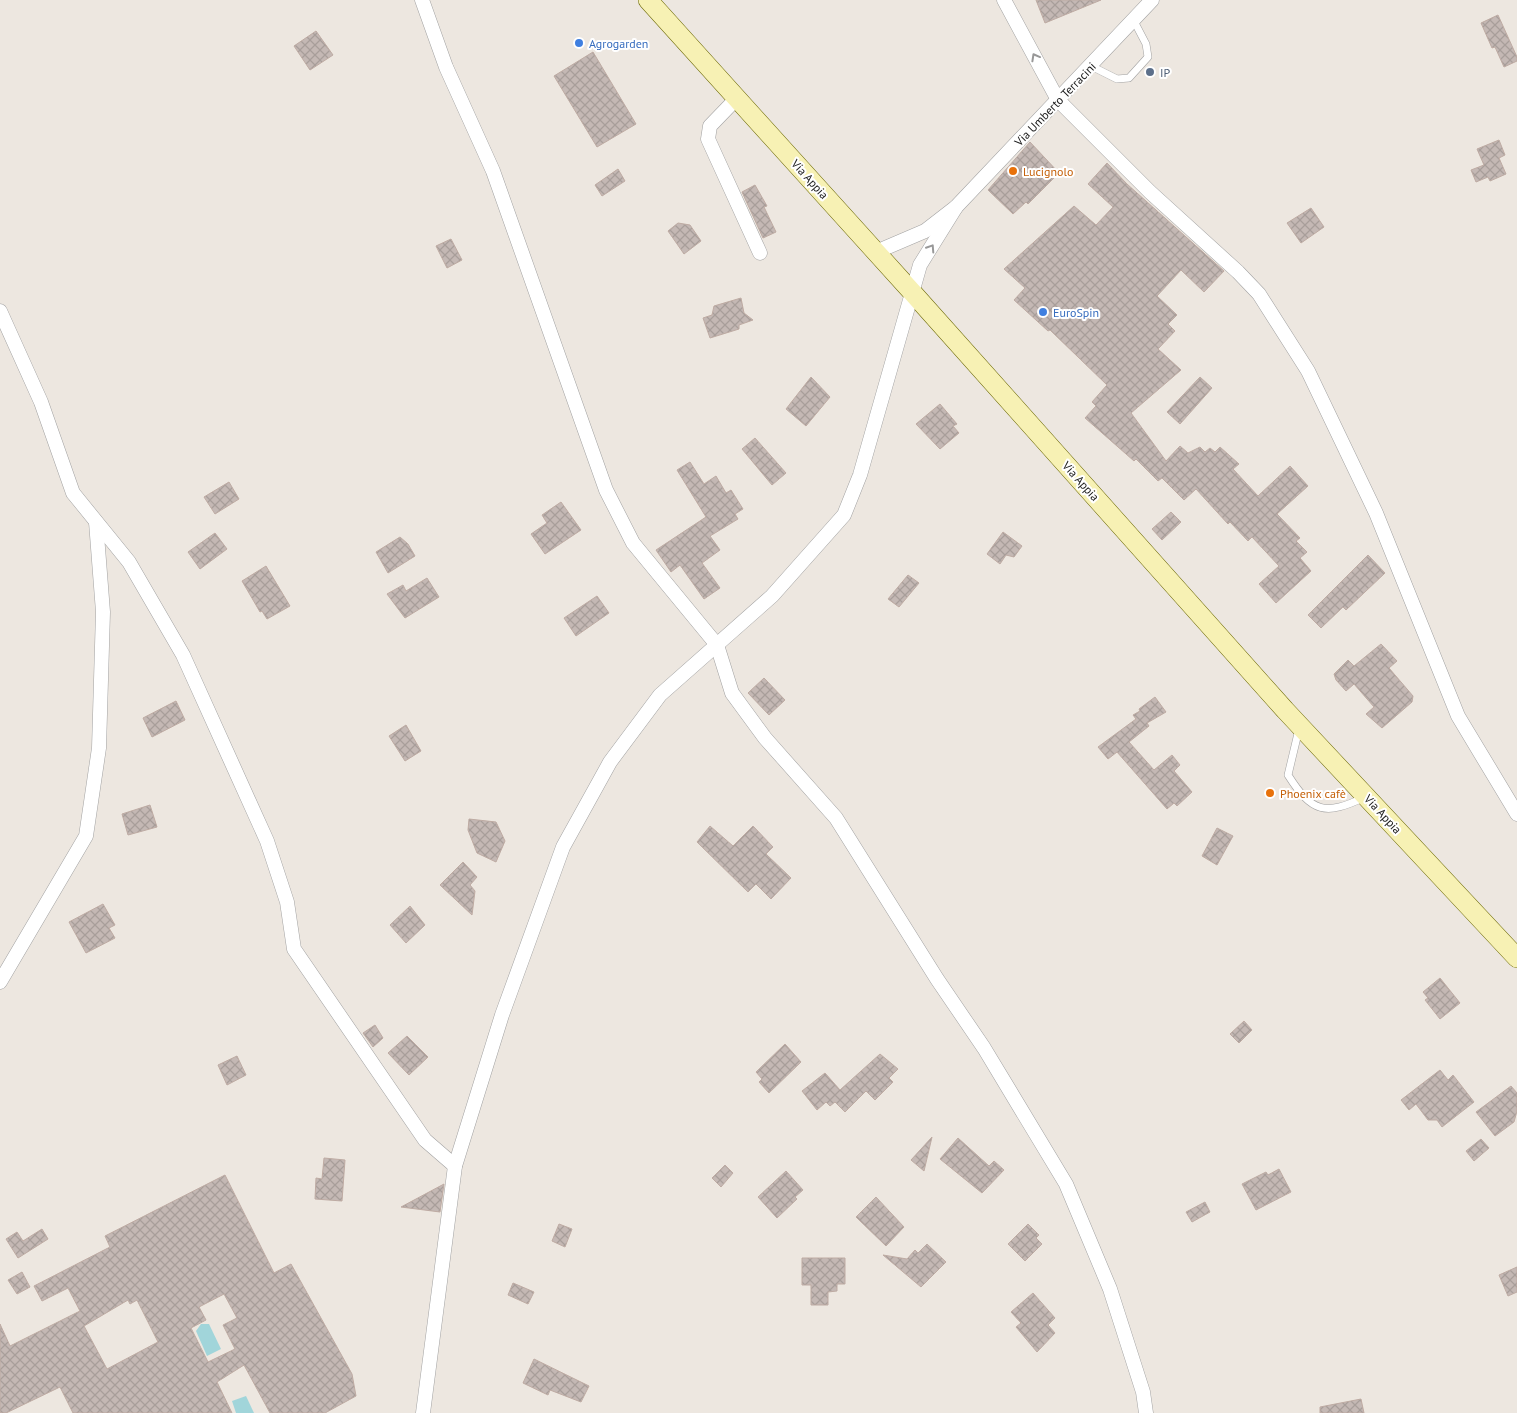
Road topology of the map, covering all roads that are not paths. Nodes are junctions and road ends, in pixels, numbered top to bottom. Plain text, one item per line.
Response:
1 (422, 0) edge
2 (648, 0) edge
3 (1004, 0) edge
4 (1152, 0) edge
5 (1134, 21) junction
6 (1091, 66) junction
7 (737, 98) junction
8 (1058, 100) junction
9 (956, 207) junction
10 (876, 252) junction
11 (760, 253) dead end
12 (912, 292) junction
13 (0, 311) edge
14 (96, 522) junction
15 (717, 645) junction
16 (1300, 726) junction
17 (1366, 797) junction
18 (1517, 814) edge
19 (1517, 958) edge
20 (0, 982) edge
21 (455, 1166) junction
22 (423, 1413) edge
23 (1146, 1413) edge

1 - 15 street
2 - 7 main road, Via Appia
8 -> 3 street
4 - 5 street, Via Umberto Terracini
5 - 6 street, Via Umberto Terracini
5 - 6 lane
6 - 8 street, Via Umberto Terracini
7 - 10 main road, Via Appia
7 - 11 street
8 - 9 street, Via Umberto Terracini
8 - 18 street
9 - 10 street
12 -> 9 street
10 - 12 main road, Via Appia
12 - 15 street
12 - 16 main road, Via Appia
13 - 14 street
14 - 20 street
14 - 21 street
15 - 21 street
15 - 23 street
16 - 17 main road, Via Appia
16 - 17 lane
17 - 19 main road, Via Appia
21 - 22 street

